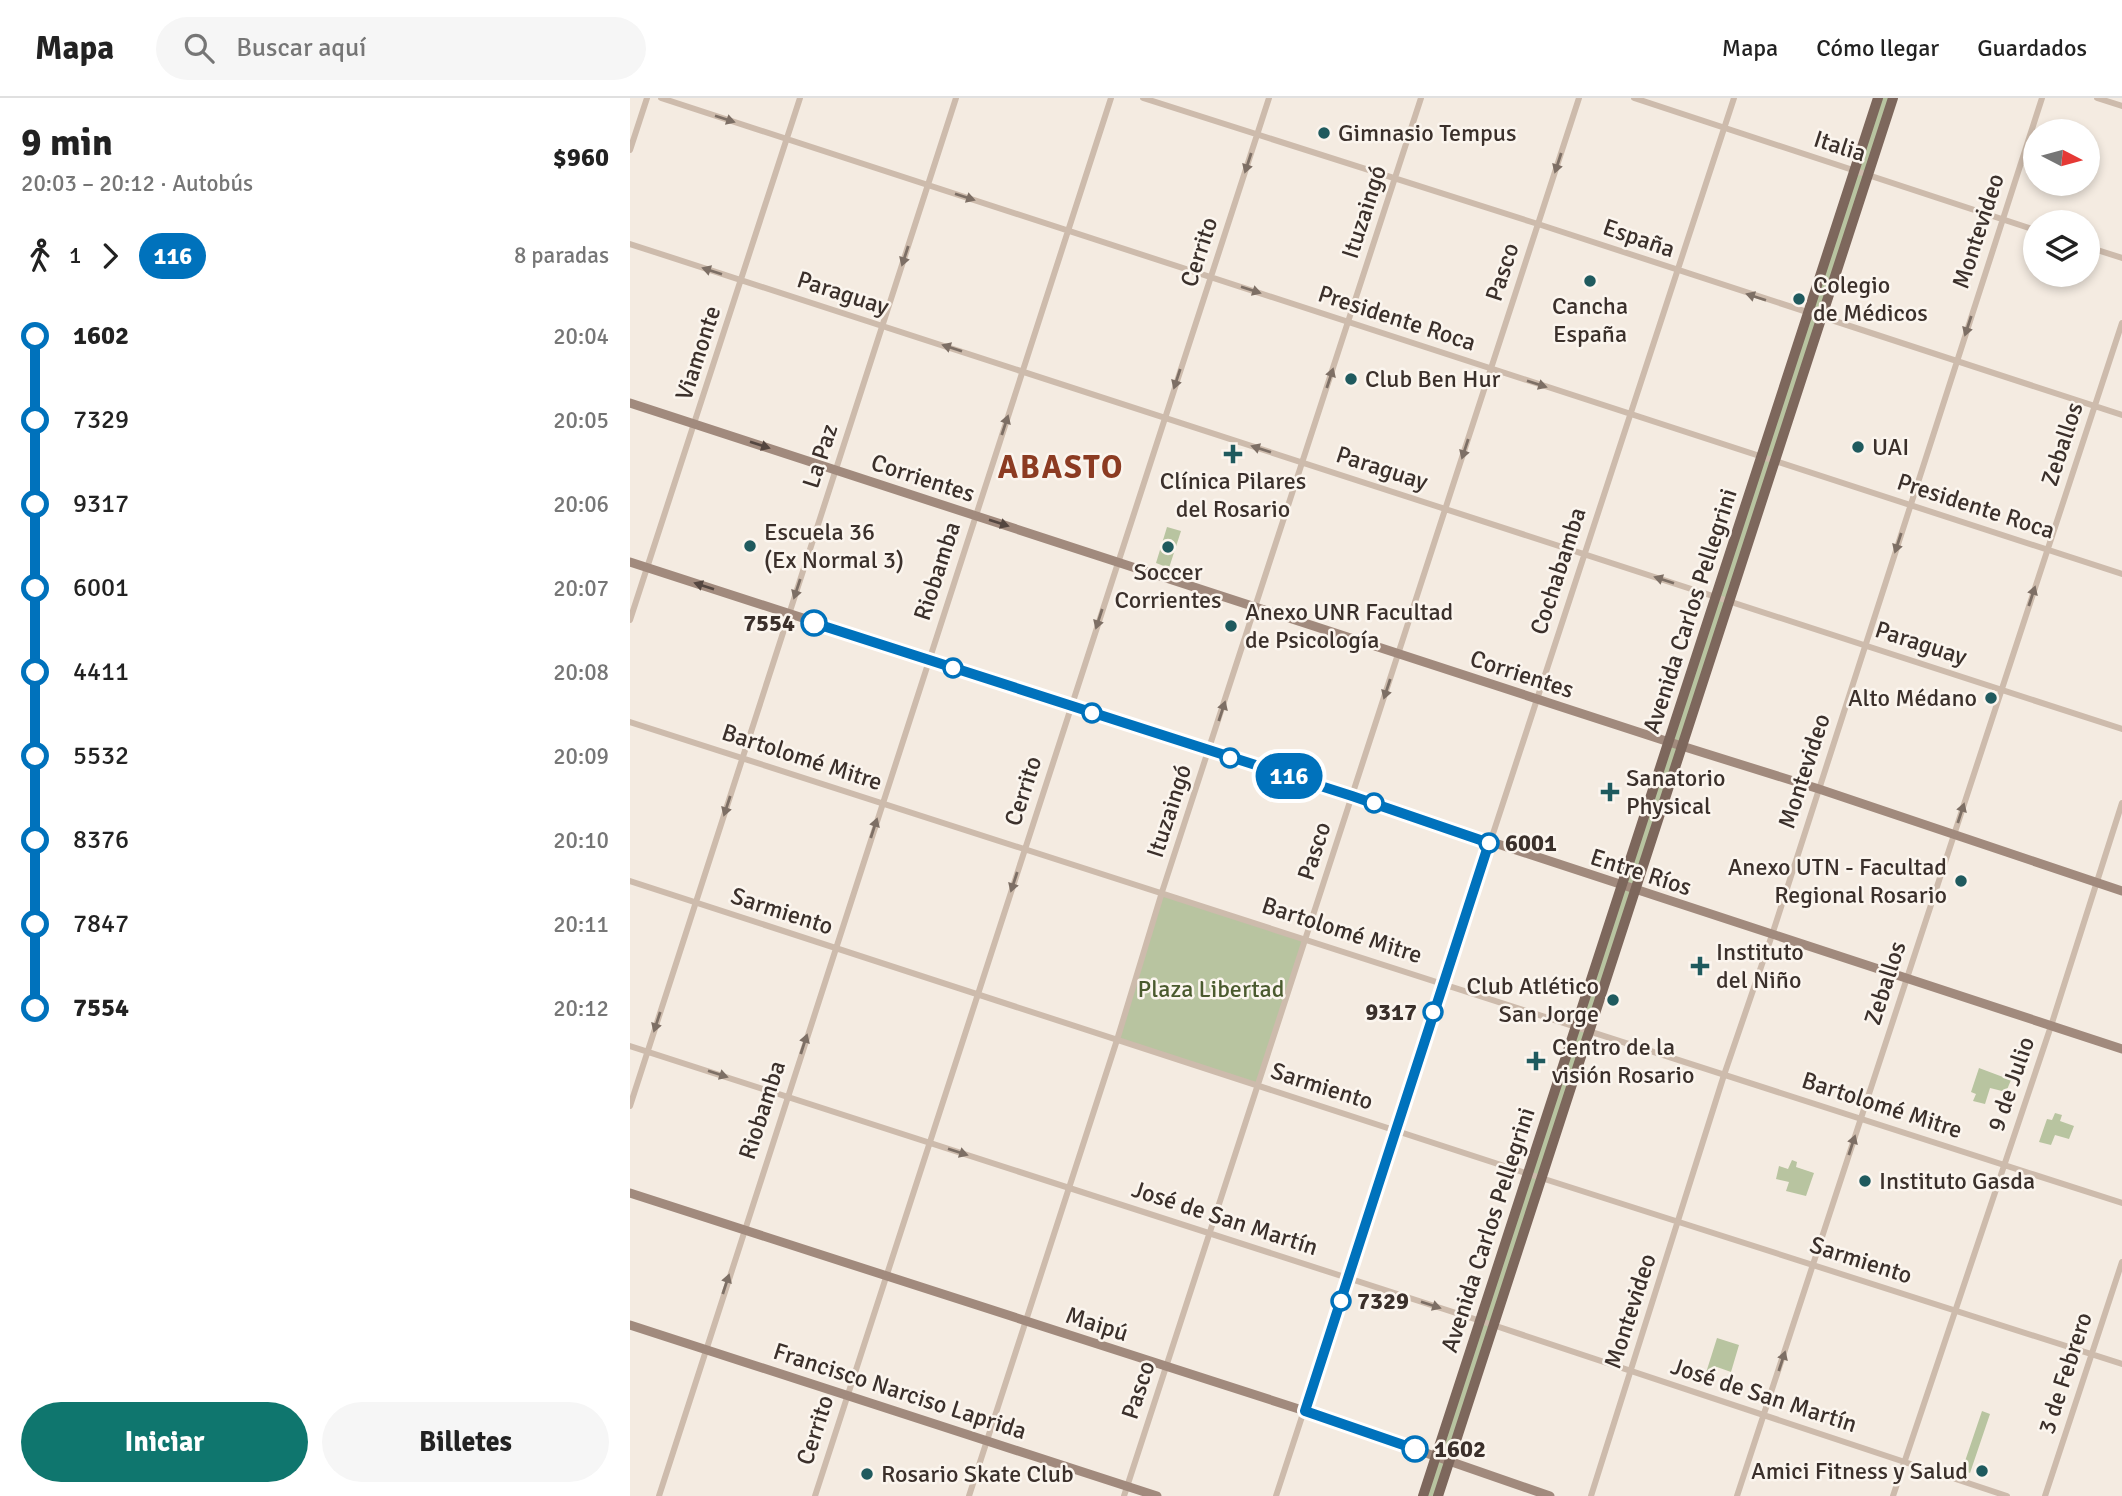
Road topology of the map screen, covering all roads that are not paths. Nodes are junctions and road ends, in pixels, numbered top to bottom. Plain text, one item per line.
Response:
1 (647, 98) edge
2 (660, 98) edge
3 (800, 98) edge
4 (956, 98) edge
5 (1111, 98) edge
6 (1143, 98) edge
7 (1269, 98) edge
8 (1421, 98) edge
9 (1579, 98) edge
10 (1634, 98) edge
11 (1734, 98) edge
12 (1878, 98) edge
13 (1893, 98) edge
14 (2042, 98) edge
15 (2097, 98) edge
16 (2122, 106) edge
17 (1724, 129) junction
18 (1257, 135) junction
19 (787, 139) junction
20 (630, 150) edge
21 (1855, 171) junction
22 (1868, 175) junction
23 (1395, 179) junction
24 (928, 185) junction
25 (2003, 219) junction
26 (1538, 224) junction
27 (2023, 226) edge
28 (1068, 231) junction
29 (630, 244) edge
30 (2100, 251) edge
31 (2122, 258) edge
32 (1677, 271) junction
33 (1210, 277) junction
34 (742, 280) junction
35 (1808, 314) junction
36 (1821, 318) junction
37 (1349, 322) junction
38 (2122, 323) edge
39 (882, 326) junction
40 (1956, 362) junction
41 (1491, 368) junction
42 (1022, 371) junction
43 (630, 403) edge
44 (2095, 406) junction
45 (1630, 414) junction
46 (2122, 415) edge
47 (1165, 418) junction
48 (695, 424) junction
49 (1762, 457) junction
50 (1775, 461) junction
51 (1302, 462) junction
52 (836, 470) junction
53 (1910, 505) junction
54 (1445, 509) junction
55 (975, 515) junction
56 (2048, 550) junction
57 (1584, 554) junction
58 (630, 562) edge
59 (1118, 562) junction
60 (647, 568) junction
61 (2122, 574) edge
62 (1716, 597) junction
63 (1729, 601) junction
64 (1256, 607) junction
65 (789, 614) junction
66 (630, 620) edge
67 (1865, 645) junction
68 (1398, 654) junction
69 (929, 660) junction
70 (2002, 690) junction
71 (1536, 699) junction
72 (1071, 706) junction
73 (630, 722) edge
74 (2122, 729) edge
75 (1669, 742) junction
76 (1682, 746) junction
77 (1209, 751) junction
78 (742, 758) junction
79 (1819, 789) junction
80 (1352, 796) junction
81 (882, 803) junction
82 (2122, 803) edge
83 (1954, 836) junction
84 (1489, 843) junction
85 (1025, 848) junction
86 (630, 881) edge
87 (2097, 883) junction
88 (1622, 886) junction
89 (1635, 890) junction
90 (2122, 891) edge
91 (1162, 892) junction
92 (696, 903) junction
93 (1772, 935) junction
94 (1306, 938) junction
95 (835, 948) junction
96 (1907, 979) junction
97 (1442, 984) junction
98 (977, 994) junction
99 (2051, 1026) junction
100 (1576, 1027) junction
101 (1589, 1031) junction
102 (1117, 1040) junction
103 (630, 1046) edge
104 (2122, 1049) edge
105 (648, 1051) junction
106 (1724, 1075) junction
107 (1258, 1084) junction
108 (787, 1096) junction
109 (630, 1106) edge
110 (1861, 1119) junction
111 (1395, 1130) junction
112 (929, 1142) junction
113 (2004, 1165) junction
114 (1528, 1174) junction
115 (1541, 1178) junction
116 (1069, 1188) junction
117 (630, 1193) edge
118 (2122, 1203) edge
119 (1679, 1222) junction
120 (744, 1230) junction
121 (1209, 1233) junction
122 (2122, 1262) edge
123 (1813, 1265) junction
124 (885, 1275) junction
125 (1348, 1278) junction
126 (1955, 1311) junction
127 (1025, 1321) junction
128 (1481, 1321) junction
129 (630, 1325) edge
130 (1494, 1325) junction
131 (705, 1349) junction
132 (2092, 1354) junction
133 (2122, 1364) edge
134 (1166, 1366) junction
135 (1631, 1371) junction
136 (847, 1394) junction
137 (1305, 1411) junction
138 (1764, 1415) junction
139 (987, 1439) junction
140 (1436, 1456) junction
141 (1450, 1461) junction
142 (1905, 1462) junction
143 (1127, 1486) junction
144 (659, 1496) edge
145 (815, 1496) edge
146 (969, 1496) edge
147 (1124, 1496) edge
148 (1157, 1496) edge
149 (1276, 1496) edge
150 (1423, 1496) edge
151 (1438, 1496) edge
152 (1550, 1496) edge
153 (1591, 1496) edge
154 (1737, 1496) edge
155 (1893, 1496) edge
156 (2007, 1496) edge
157 (2045, 1496) edge

1 - 20 street
2 -> 19 street, Presidente Roca
3 - 19 street, Viamonte
4 - 24 street, La Paz
5 - 28 street, Riobamba
6 - 18 street, España
7 - 18 street, Cerrito
8 - 23 street, Ituzaingó
9 -> 26 street, Pasco
10 - 17 street, Italia
11 - 17 street, Cochabamba
12 - 21 main road, Avenida Carlos Pellegrini
13 - 22 main road, Avenida Carlos Pellegrini
14 - 25 street, Montevideo
15 - 16 street
17 - 21 street, Italia
17 - 32 street, Cochabamba
18 - 23 street, España
18 -> 33 street, Cerrito
19 - 24 street, Presidente Roca
19 - 34 street, Viamonte
21 - 22 street, Italia
21 - 35 main road, Avenida Carlos Pellegrini
22 - 25 street, Italia
22 - 36 main road, Avenida Carlos Pellegrini
23 - 26 street, España
23 - 37 street, Ituzaingó
24 -> 28 street, Presidente Roca
24 -> 39 street, La Paz
25 - 27 street, Italia
25 -> 40 street, Montevideo
26 - 32 street, España
26 - 41 street, Pasco
28 - 33 street, Presidente Roca
28 - 42 street, Riobamba
34 -> 29 street, Paraguay
30 - 31 street
35 -> 32 street, España
32 - 45 street, Cochabamba
33 -> 37 street, Presidente Roca
33 -> 47 street, Cerrito
34 - 39 street, Paraguay
34 - 48 street, Viamonte
35 - 36 street, España
35 - 49 main road, Avenida Carlos Pellegrini
36 - 40 street, España
36 - 50 main road, Avenida Carlos Pellegrini
37 - 41 street, Presidente Roca
51 -> 37 street, Ituzaingó
38 - 44 street, Zeballos
42 -> 39 street, Paraguay
39 - 52 street, La Paz
40 - 44 street, España
40 - 53 street, Montevideo
41 -> 45 street, Presidente Roca
41 -> 54 street, Pasco
42 - 47 street, Paraguay
55 -> 42 street, Riobamba
43 - 48 main road, Corrientes
44 - 46 street, España
44 - 56 street, Zeballos
45 - 49 street, Presidente Roca
45 - 57 street, Cochabamba
51 -> 47 street, Paraguay
47 - 59 street, Cerrito
48 -> 52 main road, Corrientes
48 - 60 street, Viamonte
49 - 50 street, Presidente Roca
49 - 62 main road, Avenida Carlos Pellegrini
50 - 53 street, Presidente Roca
50 - 63 main road, Avenida Carlos Pellegrini
51 - 54 street, Paraguay
51 - 64 street, Ituzaingó
52 - 55 main road, Corrientes
52 -> 65 street, La Paz
53 - 56 street, Presidente Roca
53 -> 67 street, Montevideo
54 - 57 street, Paraguay
54 - 68 street, Pasco
55 -> 59 main road, Corrientes
55 - 69 street, Riobamba
56 - 61 street, Presidente Roca
70 -> 56 street, Zeballos
62 -> 57 street, Paraguay
57 - 71 street, Cochabamba
58 - 60 main road, Entre Ríos
59 - 64 main road, Corrientes
59 -> 72 street, Cerrito
65 -> 60 main road, Entre Ríos
60 - 66 street, Viamonte
62 - 63 street, Paraguay
62 - 75 main road, Avenida Carlos Pellegrini
63 - 67 street, Paraguay
63 - 76 main road, Avenida Carlos Pellegrini
64 - 68 main road, Corrientes
77 -> 64 street, Ituzaingó
65 - 69 main road, Entre Ríos
65 - 78 street, La Paz
67 - 70 street, Paraguay
67 - 79 street, Montevideo
68 - 71 main road, Corrientes
68 -> 80 street, Pasco
69 - 72 main road, Entre Ríos
69 - 81 street, Riobamba
70 - 74 street, Paraguay
83 -> 70 street, Zeballos
71 - 75 main road, Corrientes
71 - 84 street, Cochabamba
72 - 77 main road, Entre Ríos
72 - 85 street, Cerrito
73 - 78 street, Bartolomé Mitre
75 - 76 main road, Corrientes
75 - 88 main road, Avenida Carlos Pellegrini
76 - 79 main road, Corrientes
76 - 89 main road, Avenida Carlos Pellegrini
77 - 80 main road, Entre Ríos
77 - 91 street, Ituzaingó
78 - 81 street, Bartolomé Mitre
78 -> 92 street, La Paz
79 - 83 main road, Corrientes
79 - 93 street, Montevideo
80 - 84 main road, Entre Ríos
80 - 94 street, Pasco
81 - 85 street, Bartolomé Mitre
95 -> 81 street, Riobamba
82 - 87 street, 9 de Julio
83 - 87 main road, Corrientes
83 - 96 street, Zeballos
84 - 88 main road, Entre Ríos
84 - 97 street, Cochabamba
85 - 91 street, Bartolomé Mitre
85 -> 98 street, Cerrito
86 - 92 street, Sarmiento
87 - 90 main road, Corrientes
87 - 99 street, 9 de Julio
88 - 89 main road, Entre Ríos
88 - 100 main road, Avenida Carlos Pellegrini
89 - 93 main road, Entre Ríos
89 - 101 main road, Avenida Carlos Pellegrini
91 - 94 street, Bartolomé Mitre
91 - 102 street, Ituzaingó
92 - 95 street, Sarmiento
92 -> 105 street, La Paz
93 - 96 main road, Entre Ríos
93 - 106 street, Montevideo
94 - 97 street, Bartolomé Mitre
94 - 107 street, Pasco
95 - 98 street, Sarmiento
108 -> 95 street, Riobamba
96 - 99 main road, Entre Ríos
96 - 110 street, Zeballos
97 - 100 street, Bartolomé Mitre
97 - 111 street, Cochabamba
98 - 102 street, Sarmiento
98 - 112 street, Cerrito
99 - 104 main road, Entre Ríos
99 - 113 street, 9 de Julio
100 - 101 street, Bartolomé Mitre
100 - 114 main road, Avenida Carlos Pellegrini
101 - 106 street, Bartolomé Mitre
101 - 115 main road, Avenida Carlos Pellegrini
102 - 107 street, Sarmiento
102 - 116 street, Ituzaingó
103 - 105 street, José de San Martín
105 -> 108 street, José de San Martín
105 - 109 street, La Paz
106 - 110 street, Bartolomé Mitre
106 - 119 street, Montevideo
107 - 111 street, Sarmiento
107 - 121 street, Pasco
108 - 112 street, José de San Martín
108 - 120 street, Riobamba
110 - 113 street, Bartolomé Mitre
123 -> 110 street, Zeballos
111 - 114 street, Sarmiento
111 - 125 street, Cochabamba
112 -> 116 street, José de San Martín
112 - 124 street, Cerrito
113 - 118 street, Bartolomé Mitre
113 - 126 street, 9 de Julio
114 - 115 street, Sarmiento
114 - 128 main road, Avenida Carlos Pellegrini
115 - 119 street, Sarmiento
115 - 130 main road, Avenida Carlos Pellegrini
116 - 121 street, José de San Martín
116 - 127 street, Ituzaingó
117 - 120 main road, Maipú
119 - 123 street, Sarmiento
119 - 135 street, Montevideo
120 - 124 main road, Maipú
131 -> 120 street, Riobamba
121 - 125 street, José de San Martín
121 - 134 street, Pasco
122 - 132 street, 3 de Febrero
123 - 126 street, Sarmiento
138 -> 123 street, Zeballos
124 - 127 main road, Maipú
124 - 136 street, Cerrito
125 -> 128 street, José de San Martín
125 - 137 street, Cochabamba
126 - 132 street, Sarmiento
126 - 142 street, 9 de Julio
127 - 134 main road, Maipú
127 - 139 street, Ituzaingó
128 - 130 street, José de San Martín
128 - 140 main road, Avenida Carlos Pellegrini
129 - 131 main road, Francisco Narciso Laprida
130 - 135 street, José de San Martín
130 - 141 main road, Avenida Carlos Pellegrini
131 - 136 main road, Francisco Narciso Laprida
131 - 144 street, Riobamba
132 - 133 street, Sarmiento
132 - 157 street, 3 de Febrero
134 - 137 main road, Maipú
134 - 143 street, Pasco
135 - 138 street, José de San Martín
135 - 153 street, Montevideo
136 - 139 main road, Francisco Narciso Laprida
136 - 145 street, Cerrito
137 - 140 main road, Maipú
137 - 149 street, Cochabamba
138 - 142 street, José de San Martín
138 - 154 street, Zeballos
139 - 143 main road, Francisco Narciso Laprida
139 - 146 street, Ituzaingó
140 - 141 main road, Maipú
140 - 150 main road, Avenida Carlos Pellegrini
141 - 151 main road, Avenida Carlos Pellegrini
141 - 152 main road, Maipú
142 - 155 street, 9 de Julio
142 - 156 street, José de San Martín
143 - 147 street, Pasco
143 - 148 main road, Francisco Narciso Laprida

